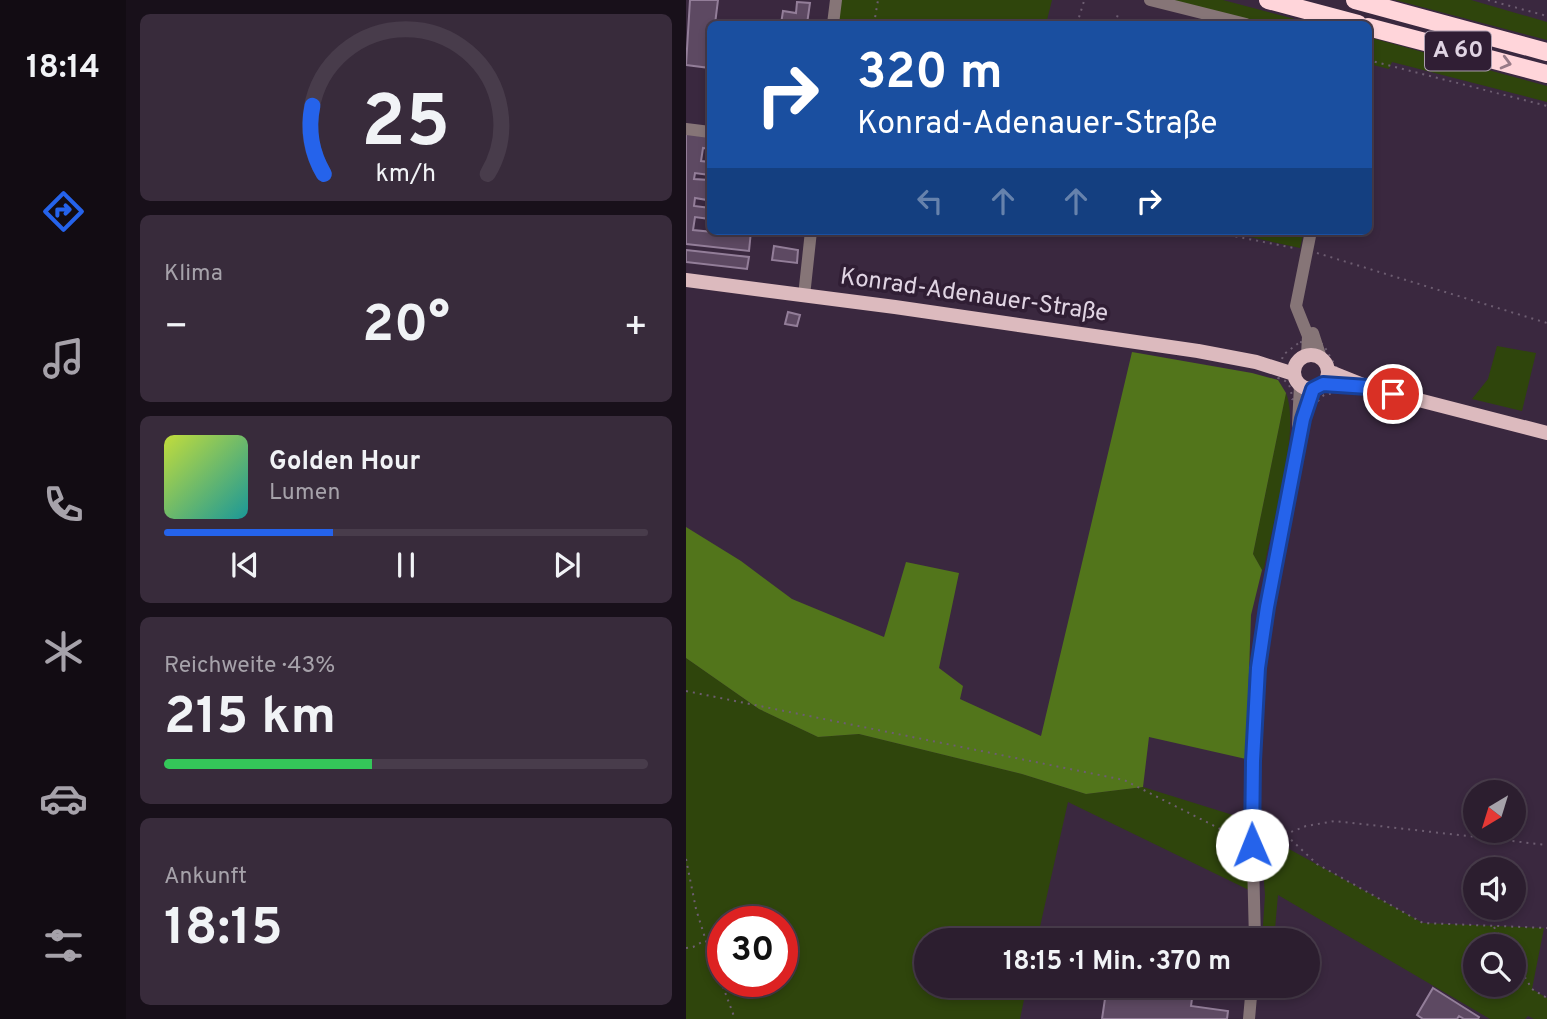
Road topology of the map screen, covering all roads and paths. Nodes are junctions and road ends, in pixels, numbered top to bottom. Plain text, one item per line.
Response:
1 (836, 0) edge
2 (878, 0) edge
3 (1150, 0) edge
4 (1268, 0) edge
5 (1355, 0) edge
6 (1488, 0) edge
7 (1084, 1) edge
8 (1119, 11) dead end
9 (1547, 16) edge
10 (834, 21) edge
11 (874, 21) edge
12 (1078, 21) edge
13 (1116, 21) edge
14 (1234, 21) edge
15 (1347, 21) edge
16 (1372, 28) edge
17 (1547, 52) edge
18 (1372, 61) edge
19 (1547, 74) edge
20 (1547, 106) edge
21 (686, 129) edge
22 (707, 132) edge
23 (811, 235) edge
24 (1228, 235) edge
25 (1310, 235) edge
26 (1306, 251) junction
27 (686, 281) edge
28 (804, 296) junction
29 (1547, 323) edge
30 (1307, 368) junction
31 (1278, 375) dead end
32 (1342, 389) dead end
33 (1295, 400) dead end
34 (1312, 405) dead end
35 (1547, 433) edge
36 (686, 691) edge
37 (1285, 834) junction
38 (1252, 841) junction
39 (1547, 845) edge
40 (686, 859) edge
41 (1494, 926) junction
42 (1255, 928) edge
43 (1547, 928) edge
44 (1499, 934) edge
45 (706, 940) junction
46 (686, 948) edge
47 (1526, 979) edge
48 (1251, 998) edge
49 (1547, 998) edge
50 (735, 1019) edge
51 (1249, 1019) edge

1 - 10 street
2 - 11 path
3 - 14 street
4 - 15 highway
5 - 17 highway, A 60
6 - 9 path
7 - 12 path
8 - 13 path
16 -> 19 highway, A 60
18 - 20 path
21 - 22 street
23 - 28 street
24 - 26 path
25 - 26 street
26 - 29 path
26 - 30 street
27 - 28 main road, Konrad-Adenauer-Straße
28 - 30 main road, Konrad-Adenauer-Straße
30 - 35 main road, Konrad-Adenauer-Straße
30 - 38 street
31 - 33 path
32 - 34 path
36 - 38 path
37 - 38 path
37 - 39 path
37 - 41 path
38 - 42 street
40 - 45 path
41 - 43 path
41 - 44 path
45 - 46 path
45 - 50 path
47 - 49 path
48 - 51 street

